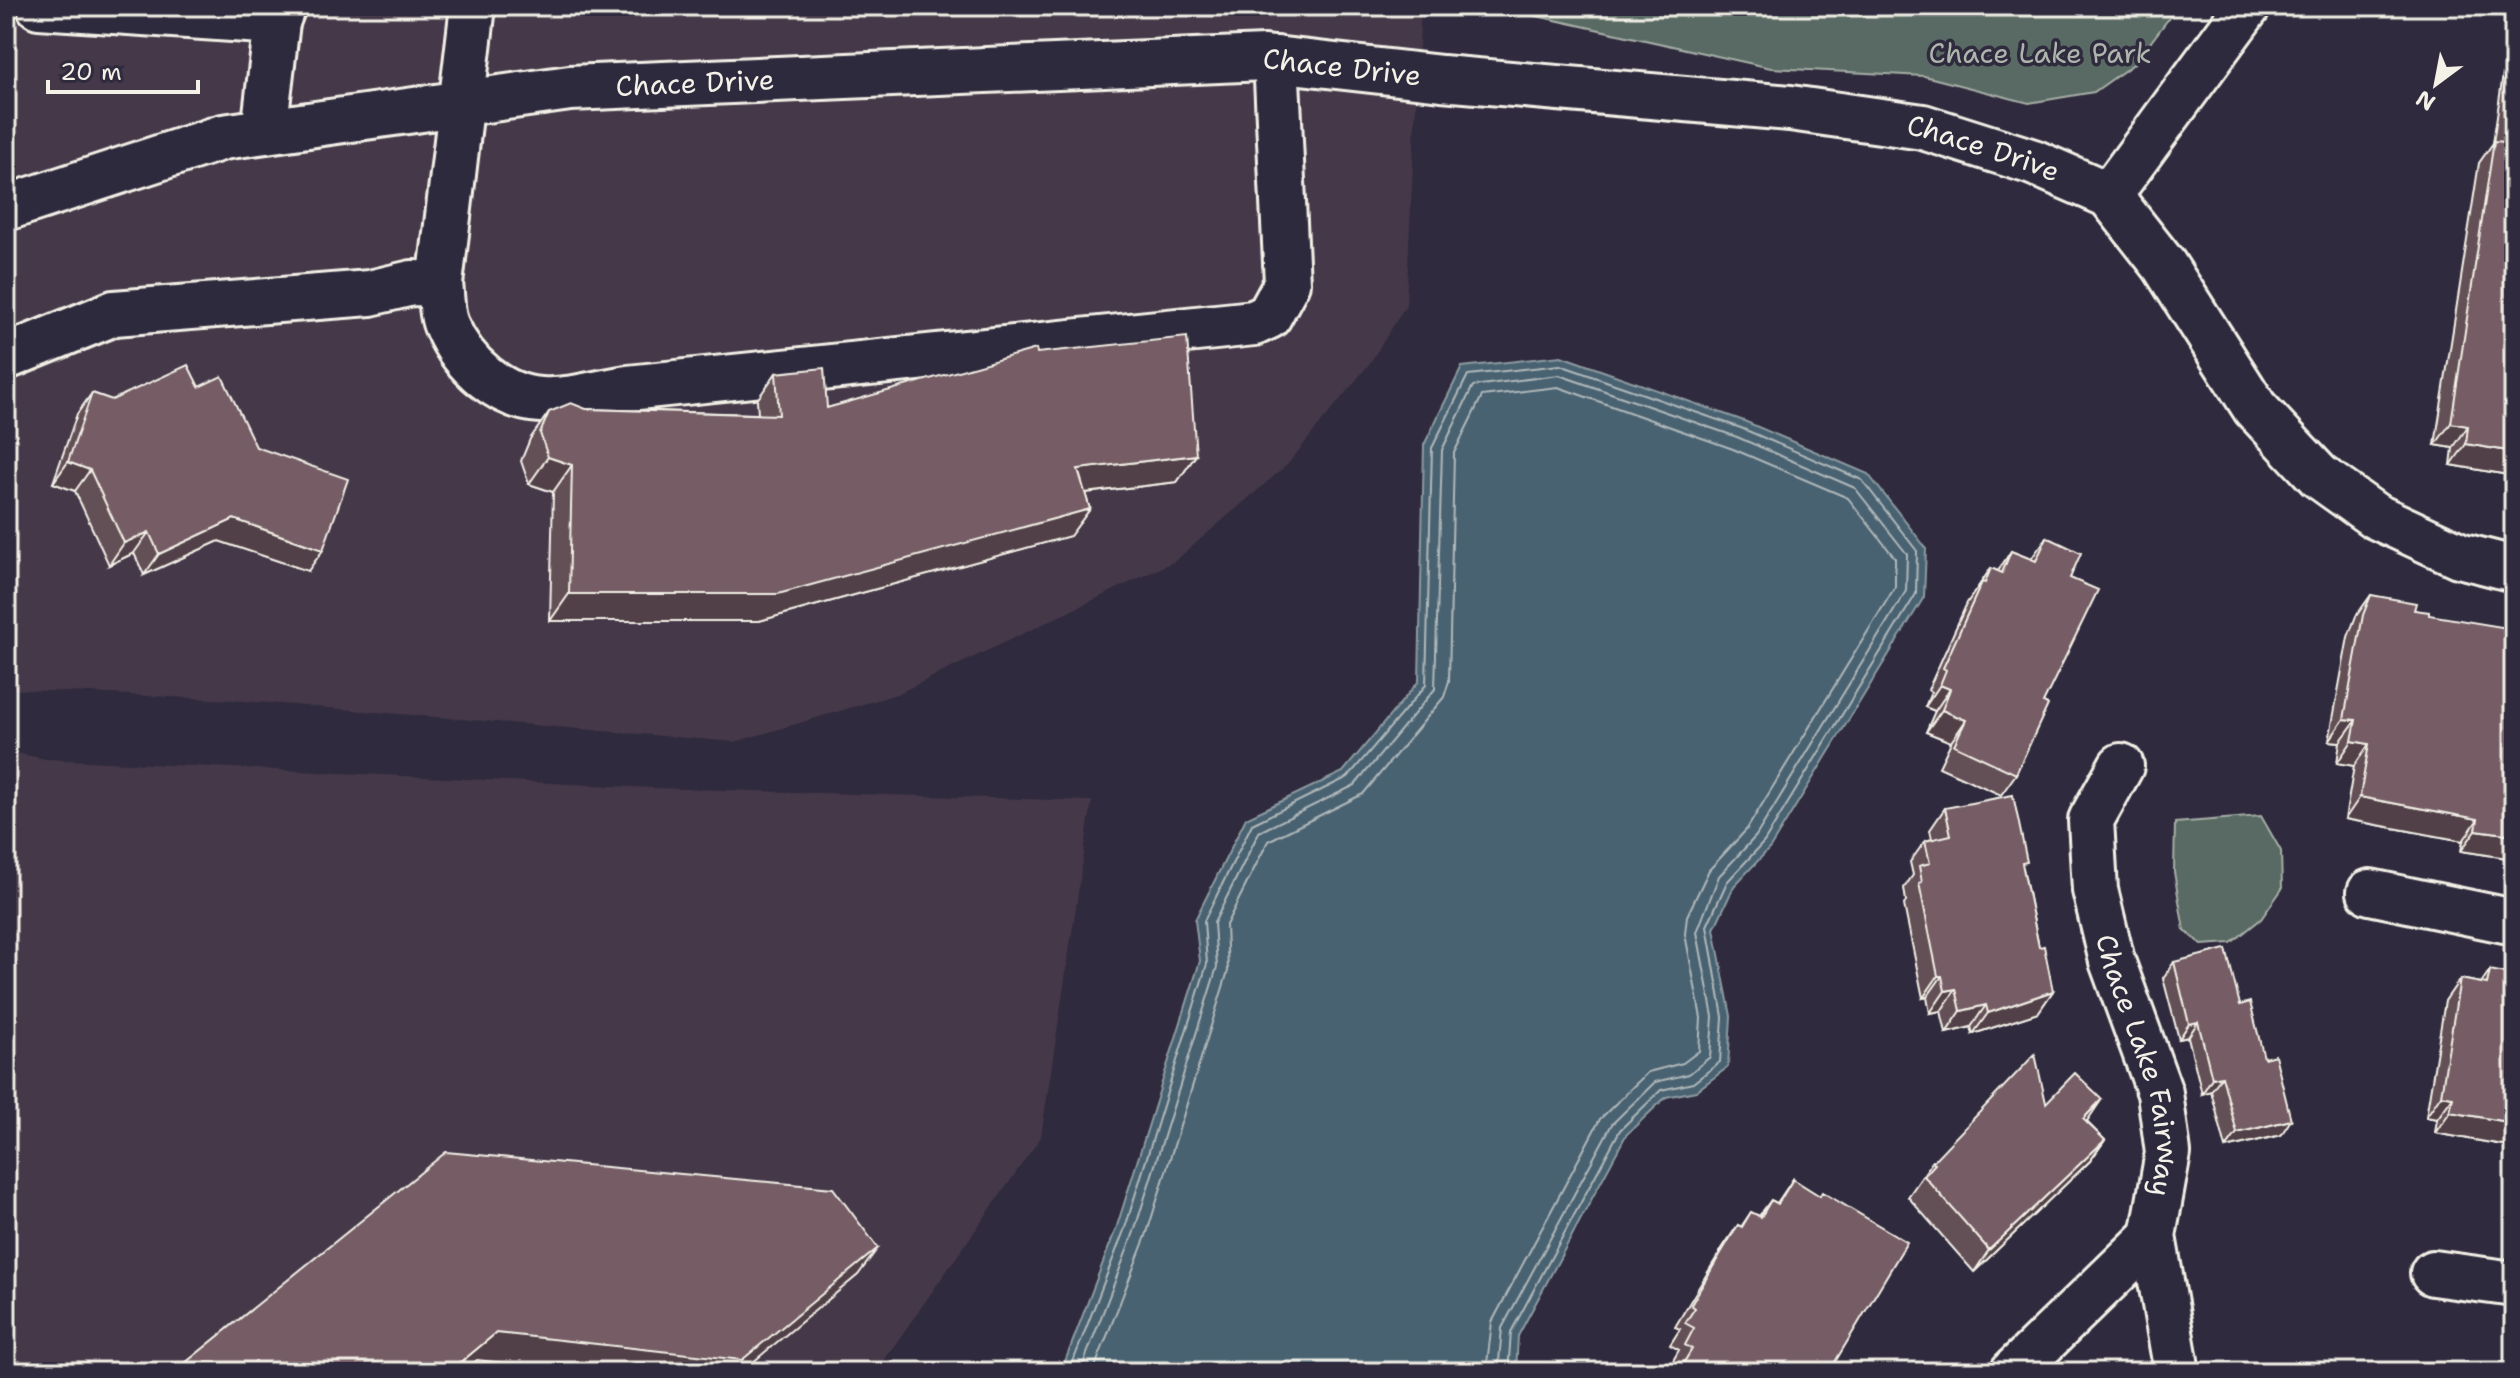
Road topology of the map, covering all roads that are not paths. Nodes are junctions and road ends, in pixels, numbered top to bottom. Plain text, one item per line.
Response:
1 (39, 6) edge
2 (473, 6) edge
3 (2248, 6) edge
4 (280, 14) edge
5 (1276, 59) junction
6 (463, 103) junction
7 (264, 131) junction
8 (2109, 195) junction
9 (6, 208) edge
10 (440, 284) junction
11 (6, 357) edge
12 (2514, 569) edge
13 (2121, 766) dead end
14 (2370, 892) dead end
15 (2514, 922) edge
16 (2153, 1236) junction
17 (2433, 1273) dead end
18 (2514, 1284) edge
19 (2013, 1372) edge
20 (2177, 1372) edge

1 - 4 street
2 - 6 street
3 - 8 street
4 - 7 street
5 - 6 street, Chace Drive
5 - 8 street, Chace Drive
5 - 10 street
6 - 7 street, Chace Drive
6 - 10 street
7 - 9 street, Chace Drive
8 - 12 street, Chace Drive
10 - 11 street
13 - 16 street, Chace Lake Fairway
14 - 15 street
16 - 19 street
16 - 20 street, Chace Lake Fairway
17 - 18 street

